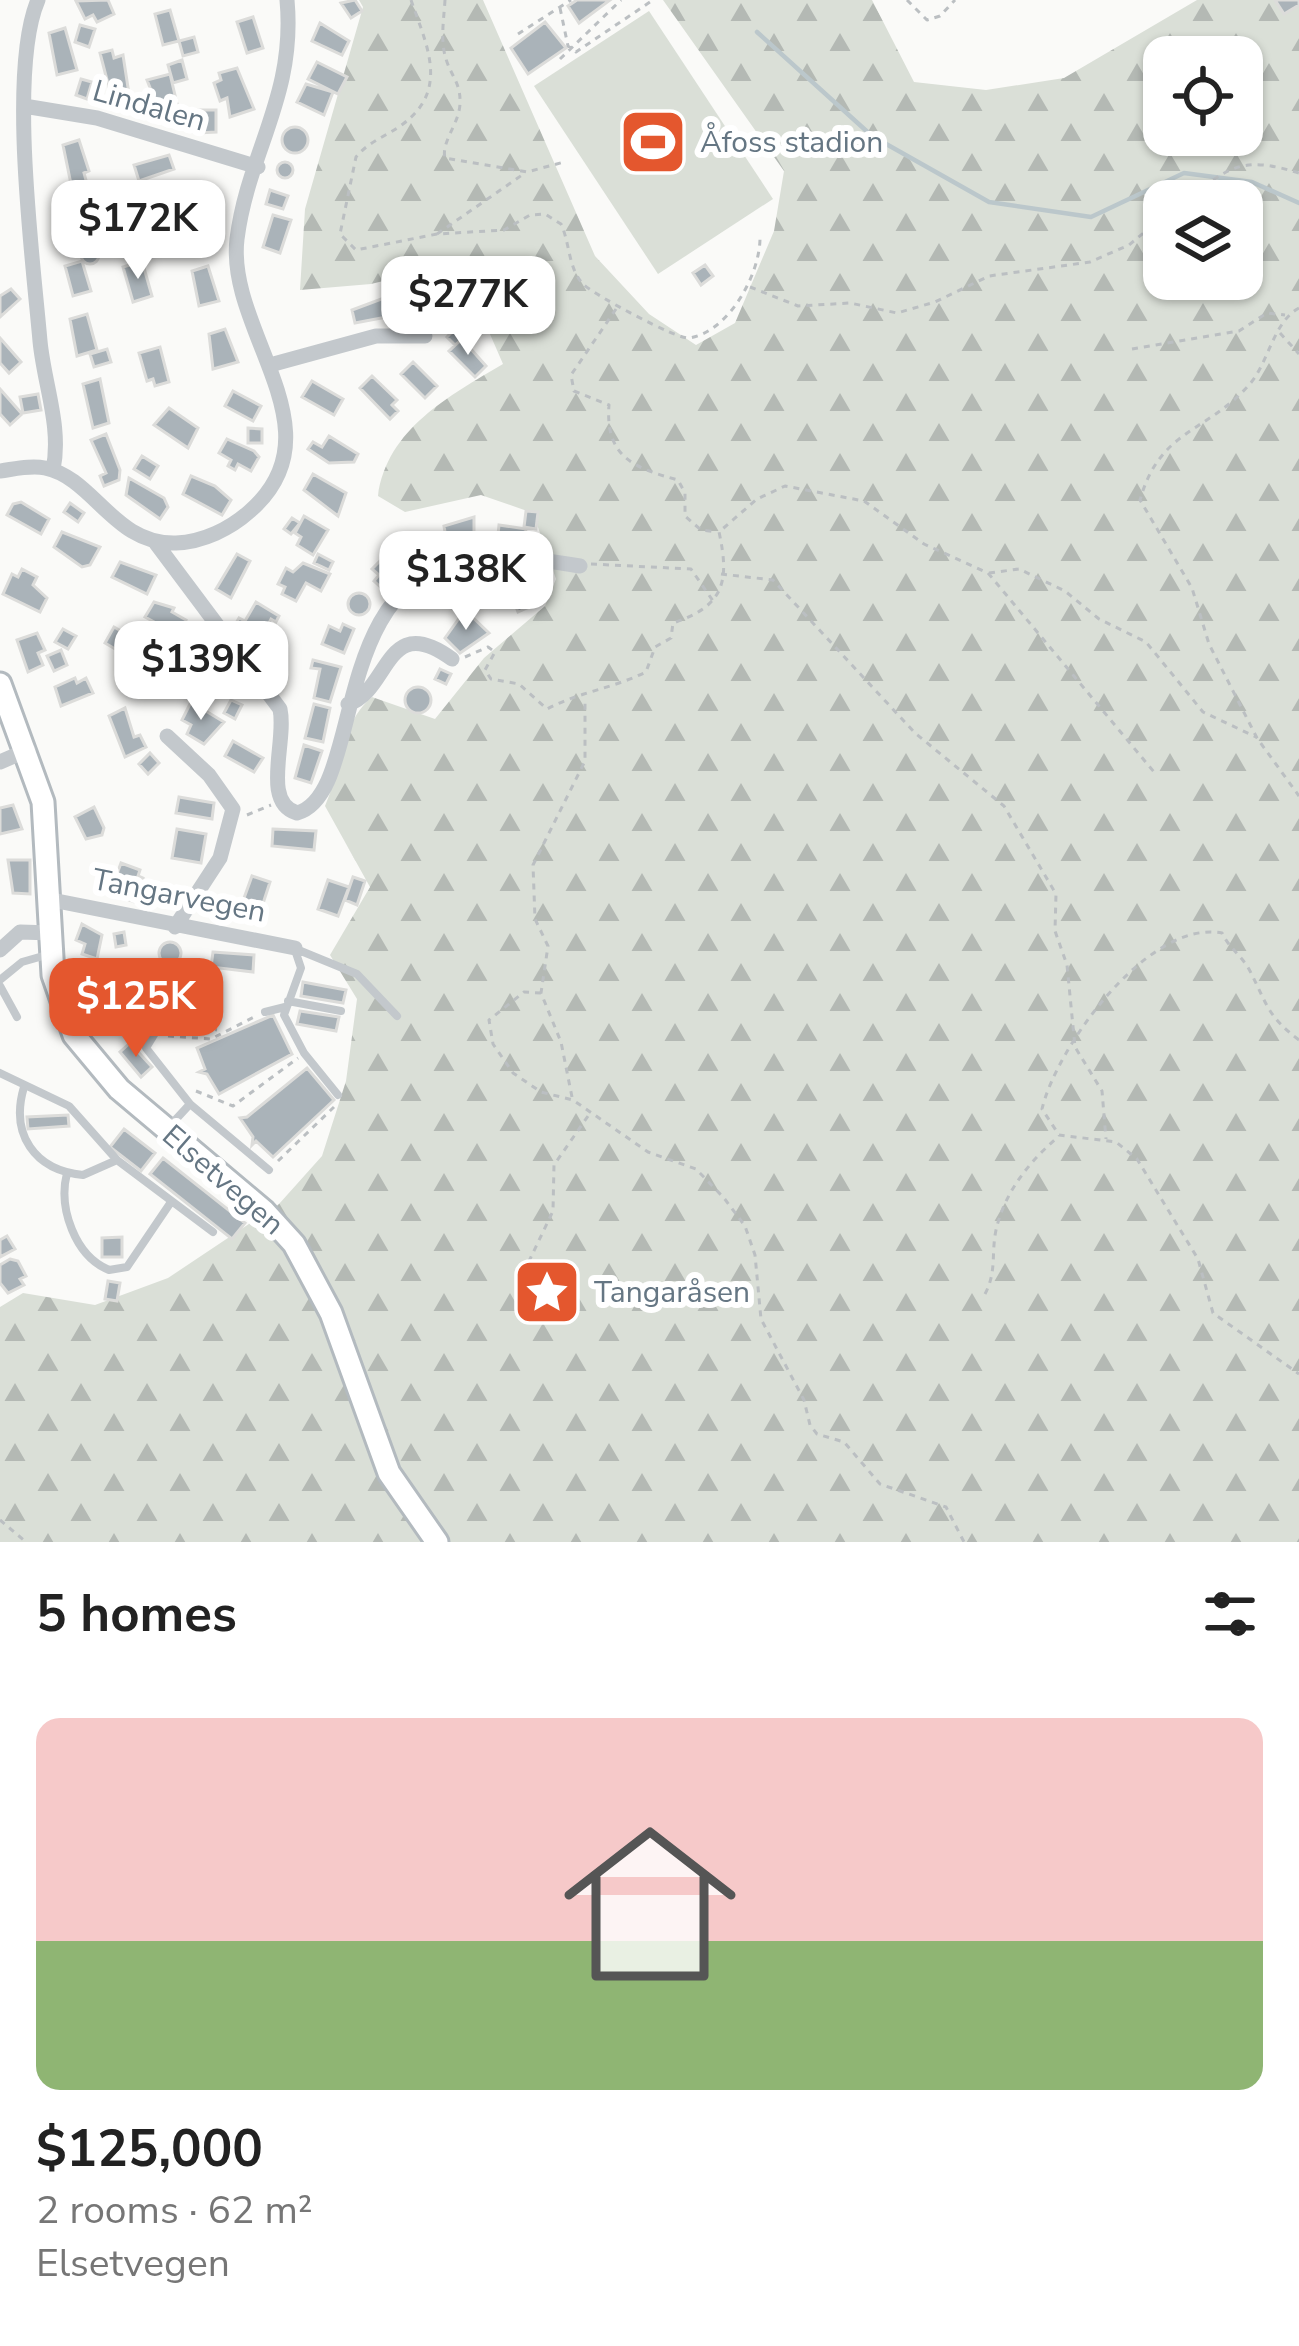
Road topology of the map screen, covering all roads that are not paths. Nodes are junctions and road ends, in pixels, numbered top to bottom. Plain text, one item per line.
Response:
1 (38, 0) edge
2 (287, 0) edge
3 (24, 106) junction
4 (258, 167) junction
5 (424, 336) dead end
6 (271, 364) junction
7 (52, 470) junction
8 (0, 471) edge
9 (155, 542) junction
10 (580, 566) road end
11 (452, 659) road end
12 (0, 684) edge
13 (348, 704) junction
14 (167, 736) dead end
15 (28, 750) junction
16 (0, 762) edge
17 (52, 900) junction
18 (175, 927) junction
19 (52, 943) junction
20 (295, 948) junction
21 (0, 950) edge
22 (0, 983) edge
23 (286, 1004) junction
24 (340, 1011) dead end
25 (262, 1013) road end
26 (397, 1016) dead end
27 (16, 1017) dead end
28 (185, 1018) road end
29 (0, 1073) edge
30 (24, 1087) junction
31 (338, 1095) dead end
32 (190, 1104) junction
33 (166, 1130) junction
34 (117, 1160) junction
35 (268, 1169) road end
36 (67, 1173) junction
37 (171, 1202) junction
38 (214, 1232) dead end
39 (437, 1542) edge

1 - 3 street
2 - 4 street
3 - 4 street, Lindalen
3 - 7 street
4 - 6 street
5 - 6 street
6 - 9 street
7 - 8 street
7 - 9 street
9 - 13 street
10 - 13 street
11 - 13 street
12 - 15 main road, Elsetvegen
14 - 18 street
15 - 16 street
15 - 17 main road, Elsetvegen
17 - 18 street, Tangarvegen
17 - 19 main road, Elsetvegen
18 - 20 street, Tangarvegen
19 - 21 street
19 - 22 lane
19 - 33 main road, Elsetvegen
20 - 23 lane
20 - 26 lane
22 - 27 lane
23 - 24 lane
23 - 25 lane
23 - 31 lane
28 - 32 lane
29 - 30 lane
30 - 34 lane
30 - 36 lane
32 - 33 lane
32 - 35 lane
33 - 39 main road, Elsetvegen
34 - 36 lane
34 - 37 lane
36 - 37 lane
37 - 38 lane

